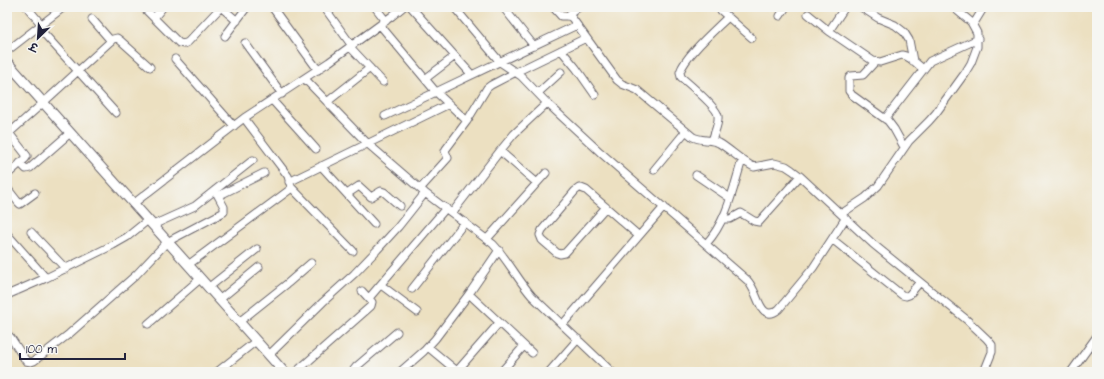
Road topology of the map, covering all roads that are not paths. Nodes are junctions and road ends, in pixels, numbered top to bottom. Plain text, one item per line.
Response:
1 (27, 7) edge
2 (64, 7) edge
3 (143, 7) edge
4 (163, 7) edge
5 (248, 7) edge
6 (272, 7) edge
7 (324, 7) edge
8 (375, 7) edge
9 (403, 7) edge
10 (411, 7) edge
11 (454, 7) edge
12 (503, 7) edge
13 (553, 7) edge
14 (579, 7) edge
15 (717, 7) edge
16 (786, 7) edge
17 (845, 7) edge
18 (861, 7) edge
19 (953, 7) edge
20 (984, 7) edge
21 (220, 8) edge
22 (808, 14) dead end
23 (566, 16) junction
24 (780, 16) dead end
25 (728, 17) junction
26 (154, 18) junction
27 (92, 19) dead end
28 (237, 21) junction
29 (383, 23) junction
30 (40, 25) junction
31 (577, 25) junction
32 (973, 25) junction
33 (829, 30) junction
34 (225, 36) dead end
35 (586, 38) junction
36 (752, 38) dead end
37 (978, 39) junction
38 (111, 41) junction
39 (245, 43) dead end
40 (351, 46) junction
41 (534, 46) junction
42 (7, 50) edge
43 (560, 50) junction
44 (455, 56) junction
45 (175, 59) dead end
46 (913, 61) junction
47 (500, 62) junction
48 (875, 62) junction
49 (8, 64) edge
50 (150, 67) dead end
51 (370, 68) junction
52 (923, 69) junction
53 (318, 70) junction
54 (78, 71) junction
55 (516, 72) junction
56 (561, 72) dead end
57 (472, 75) junction
58 (305, 79) junction
59 (425, 79) junction
60 (383, 82) dead end
61 (436, 92) junction
62 (538, 93) junction
63 (282, 94) junction
64 (595, 95) dead end
65 (272, 100) junction
66 (327, 102) junction
67 (43, 103) junction
68 (547, 103) junction
69 (449, 104) junction
70 (116, 113) dead end
71 (385, 116) dead end
72 (244, 118) junction
73 (885, 119) junction
74 (467, 121) junction
75 (234, 126) junction
76 (686, 130) junction
77 (70, 133) junction
78 (8, 134) edge
79 (712, 140) junction
80 (367, 143) junction
81 (904, 147) junction
82 (316, 149) dead end
83 (500, 151) junction
84 (254, 160) dead end
85 (742, 160) junction
86 (20, 163) junction
87 (321, 166) junction
88 (654, 170) dead end
89 (264, 173) dead end
90 (546, 173) dead end
91 (7, 174) edge
92 (696, 174) dead end
93 (800, 176) junction
94 (536, 183) junction
95 (291, 185) junction
96 (7, 188) edge
97 (422, 191) junction
98 (35, 193) dead end
99 (216, 193) junction
100 (347, 194) junction
101 (730, 198) junction
102 (133, 204) junction
103 (400, 206) dead end
104 (606, 207) junction
105 (664, 207) junction
106 (446, 208) junction
107 (452, 213) junction
108 (843, 217) junction
109 (723, 219) junction
110 (465, 222) junction
111 (150, 223) junction
112 (374, 224) dead end
113 (31, 232) dead end
114 (7, 234) edge
115 (639, 236) junction
116 (487, 239) junction
117 (832, 239) junction
118 (167, 242) junction
119 (706, 244) junction
120 (257, 250) dead end
121 (499, 250) junction
122 (353, 251) dead end
123 (311, 263) dead end
124 (188, 265) junction
125 (259, 267) dead end
126 (66, 269) junction
127 (46, 278) junction
128 (200, 279) junction
129 (920, 282) junction
130 (381, 285) junction
131 (208, 288) junction
132 (412, 289) dead end
133 (362, 291) dead end
134 (8, 293) edge
135 (469, 294) junction
136 (369, 298) junction
137 (219, 300) junction
138 (417, 312) dead end
139 (239, 322) junction
140 (499, 323) junction
141 (148, 324) dead end
142 (563, 324) junction
143 (397, 332) dead end
144 (7, 334) edge
145 (1097, 336) edge
146 (578, 340) junction
147 (256, 341) junction
148 (524, 346) junction
149 (428, 347) junction
150 (532, 353) dead end
151 (269, 355) junction
152 (217, 372) edge
153 (284, 372) edge
154 (296, 372) edge
155 (352, 372) edge
156 (400, 372) edge
157 (458, 372) edge
158 (501, 372) edge
159 (549, 372) edge
160 (612, 372) edge
161 (984, 372) edge
162 (1071, 372) edge

1 - 30 street
2 - 30 street
3 - 26 street
4 - 26 street
5 - 28 street
6 - 53 street
7 - 40 street
8 - 29 street
9 - 29 street
10 - 44 street
11 - 47 street
12 - 41 street
13 - 23 street
14 - 23 street
15 - 25 street
16 - 24 street
17 - 33 street
18 - 46 street
19 - 32 street
20 - 32 street
21 - 26 street
21 - 28 street
22 - 33 street
23 - 31 street
25 - 36 street
25 - 79 street
27 - 38 street
28 - 34 street
29 - 40 street
29 - 59 street
30 - 42 street
30 - 54 street
31 - 35 street
31 - 41 street
32 - 37 street
33 - 48 street
35 - 43 street
35 - 76 street
37 - 52 street
37 - 81 street
38 - 50 street
38 - 54 street
39 - 63 street
40 - 51 street
40 - 53 street
41 - 47 street
43 - 55 street
43 - 64 street
44 - 57 street
44 - 59 street
45 - 75 street
46 - 48 street
46 - 52 street
47 - 55 street
47 - 57 street
48 - 73 street
49 - 67 street
51 - 60 street
51 - 66 street
52 - 73 street
53 - 58 street
54 - 67 street
54 - 70 street
55 - 62 street
55 - 74 street
56 - 62 street
57 - 61 street
58 - 63 street
58 - 66 street
59 - 61 street
61 - 69 street
61 - 71 street
62 - 68 street
63 - 65 street
65 - 72 street
65 - 82 street
66 - 80 street
67 - 77 street
67 - 78 street
68 - 83 street
68 - 105 street
69 - 74 street
69 - 80 street
72 - 75 street
72 - 95 street
73 - 81 street
74 - 97 street
75 - 102 street
76 - 79 street
76 - 88 street
77 - 86 street
77 - 102 street
78 - 86 street
79 - 85 street
80 - 87 street
80 - 97 street
81 - 108 street
83 - 94 street
83 - 107 street
84 - 99 street
85 - 93 street
85 - 101 street
86 - 91 street
87 - 95 street
87 - 100 street
89 - 99 street
90 - 94 street
92 - 101 street
93 - 108 street
93 - 109 street
94 - 116 street
95 - 122 street
95 - 124 street
96 - 98 street
97 - 106 street
97 - 151 street
99 - 111 street
99 - 118 street
100 - 103 street
100 - 112 street
101 - 109 street
102 - 111 street
104 - 104 street
104 - 115 street
105 - 115 street
105 - 119 street
106 - 107 street
106 - 130 street
107 - 110 street
108 - 117 street
108 - 129 street
109 - 119 street
110 - 116 street
110 - 132 street
111 - 118 street
111 - 126 street
113 - 126 street
114 - 127 street
115 - 142 street
116 - 121 street
117 - 119 street
117 - 129 street
118 - 124 street
118 - 144 street
120 - 131 street
121 - 135 street
121 - 142 street
123 - 139 street
124 - 128 street
125 - 137 street
126 - 127 street
127 - 134 street
128 - 131 street
128 - 141 street
129 - 161 street
130 - 136 street
130 - 138 street
131 - 137 street
133 - 136 street
135 - 140 street
135 - 149 street
136 - 154 street
137 - 139 street
139 - 147 street
140 - 148 street
140 - 157 street
142 - 146 street
143 - 155 street
145 - 162 street
146 - 159 street
146 - 160 street
147 - 151 street
147 - 152 street
148 - 150 street
148 - 158 street
149 - 156 street
149 - 157 street
151 - 153 street

